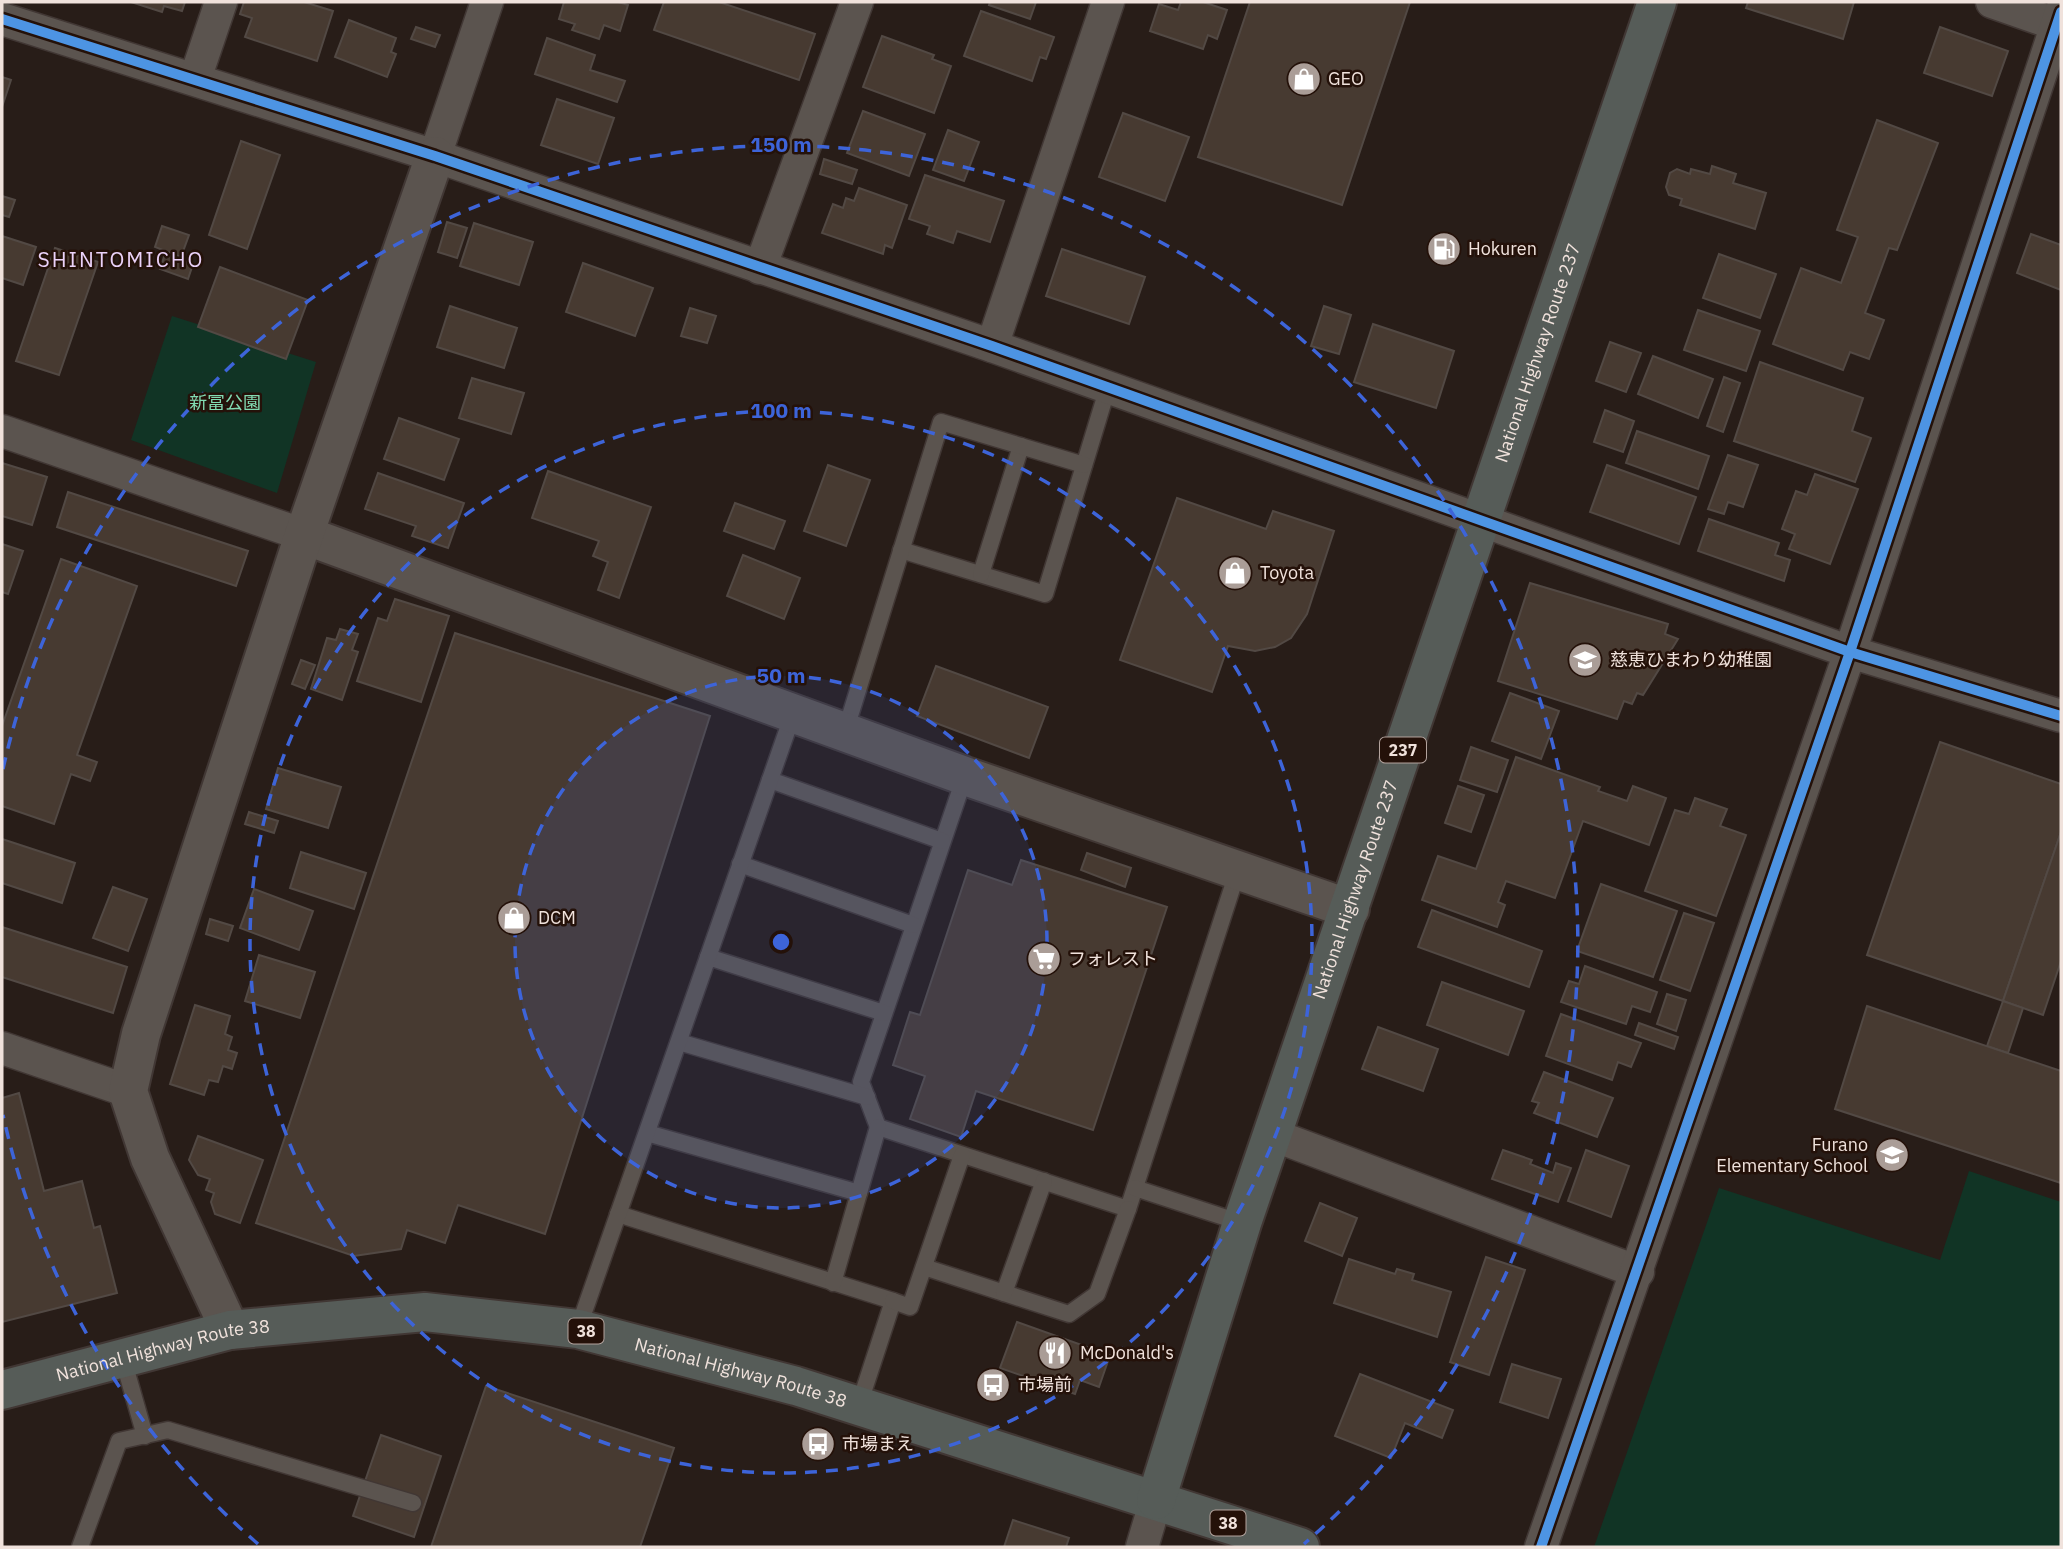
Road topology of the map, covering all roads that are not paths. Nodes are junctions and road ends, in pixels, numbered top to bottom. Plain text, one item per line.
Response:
1 (221, 2) edge
2 (487, 2) edge
3 (857, 2) edge
4 (1108, 2) edge
5 (1657, 2) edge
6 (1992, 2) edge
7 (2, 19) edge
8 (2060, 21) edge
9 (195, 79) junction
10 (435, 156) junction
11 (760, 268) junction
12 (992, 346) junction
13 (1108, 387) junction
14 (2, 431) edge
15 (1021, 446) junction
16 (1084, 465) junction
17 (1480, 517) junction
18 (304, 535) junction
19 (901, 550) junction
20 (981, 574) junction
21 (1850, 652) junction
22 (793, 714) junction
23 (2061, 716) edge
24 (845, 732) junction
25 (965, 776) junction
26 (770, 780) junction
27 (942, 841) junction
28 (740, 864) junction
29 (1238, 870) junction
30 (1350, 909) junction
31 (913, 925) junction
32 (708, 957) junction
33 (884, 1013) junction
34 (678, 1042) junction
35 (2, 1048) edge
36 (128, 1091) junction
37 (867, 1097) junction
38 (878, 1127) junction
39 (647, 1133) junction
40 (1273, 1135) junction
41 (962, 1155) junction
42 (1044, 1181) junction
43 (1135, 1188) junction
44 (859, 1193) junction
45 (1128, 1209) junction
46 (618, 1214) junction
47 (1242, 1223) junction
48 (924, 1267) junction
49 (1638, 1272) junction
50 (833, 1283) junction
51 (1004, 1293) junction
52 (893, 1301) junction
53 (578, 1329) junction
54 (230, 1331) junction
55 (123, 1359) junction
56 (2, 1390) edge
57 (859, 1405) junction
58 (145, 1436) junction
59 (1156, 1500) junction
60 (413, 1503) dead end
61 (80, 1547) edge
62 (1142, 1547) edge
63 (1300, 1547) edge
64 (1541, 1547) edge

1 - 9 street
2 - 10 street
3 - 11 street
4 - 12 street
5 - 17 highway, National Highway Route 237 / 237
6 - 8 street
7 - 9 street
8 - 21 street
9 - 10 street
10 - 11 street
10 - 18 street
11 - 12 street
12 - 13 street
13 - 16 lane
13 - 17 street
14 - 18 street
15 - 16 lane
15 - 19 lane
15 - 20 lane
16 - 20 lane
17 - 21 street
17 - 30 highway, National Highway Route 237 / 237
18 - 22 street
18 - 36 street
19 - 20 lane
19 - 24 lane
21 - 23 street
21 - 49 street
22 - 24 street
22 - 26 lane
24 - 25 street
25 - 27 lane
25 - 29 street
26 - 27 lane
26 - 28 lane
27 - 31 lane
28 - 31 lane
28 - 32 lane
29 - 30 street
29 - 43 lane
30 - 40 highway, National Highway Route 237 / 237
31 - 33 lane
32 - 33 lane
32 - 34 lane
33 - 37 lane
34 - 37 lane
34 - 39 lane
35 - 36 street
36 - 54 street
37 - 38 lane
38 - 41 lane
38 - 44 lane
39 - 44 lane
39 - 46 lane
40 - 47 highway, National Highway Route 237 / 237
40 - 49 street
41 - 42 lane
41 - 48 lane
42 - 45 lane
42 - 51 lane
43 - 45 lane
43 - 47 lane
44 - 50 lane
45 - 51 lane
46 - 50 lane
46 - 53 lane
47 - 59 highway, National Highway Route 237 / 237
48 - 51 lane
48 - 52 lane
49 - 64 street
50 - 52 lane
52 - 57 lane
53 - 54 highway, National Highway Route 38 / 38
53 - 57 highway, National Highway Route 38 / 38
54 - 55 highway, National Highway Route 38 / 38
55 - 56 highway, National Highway Route 38 / 38
55 - 58 lane
57 - 59 highway, National Highway Route 38 / 38
58 - 60 lane
58 - 61 lane
59 - 62 street
59 - 63 highway, National Highway Route 38 / 38

